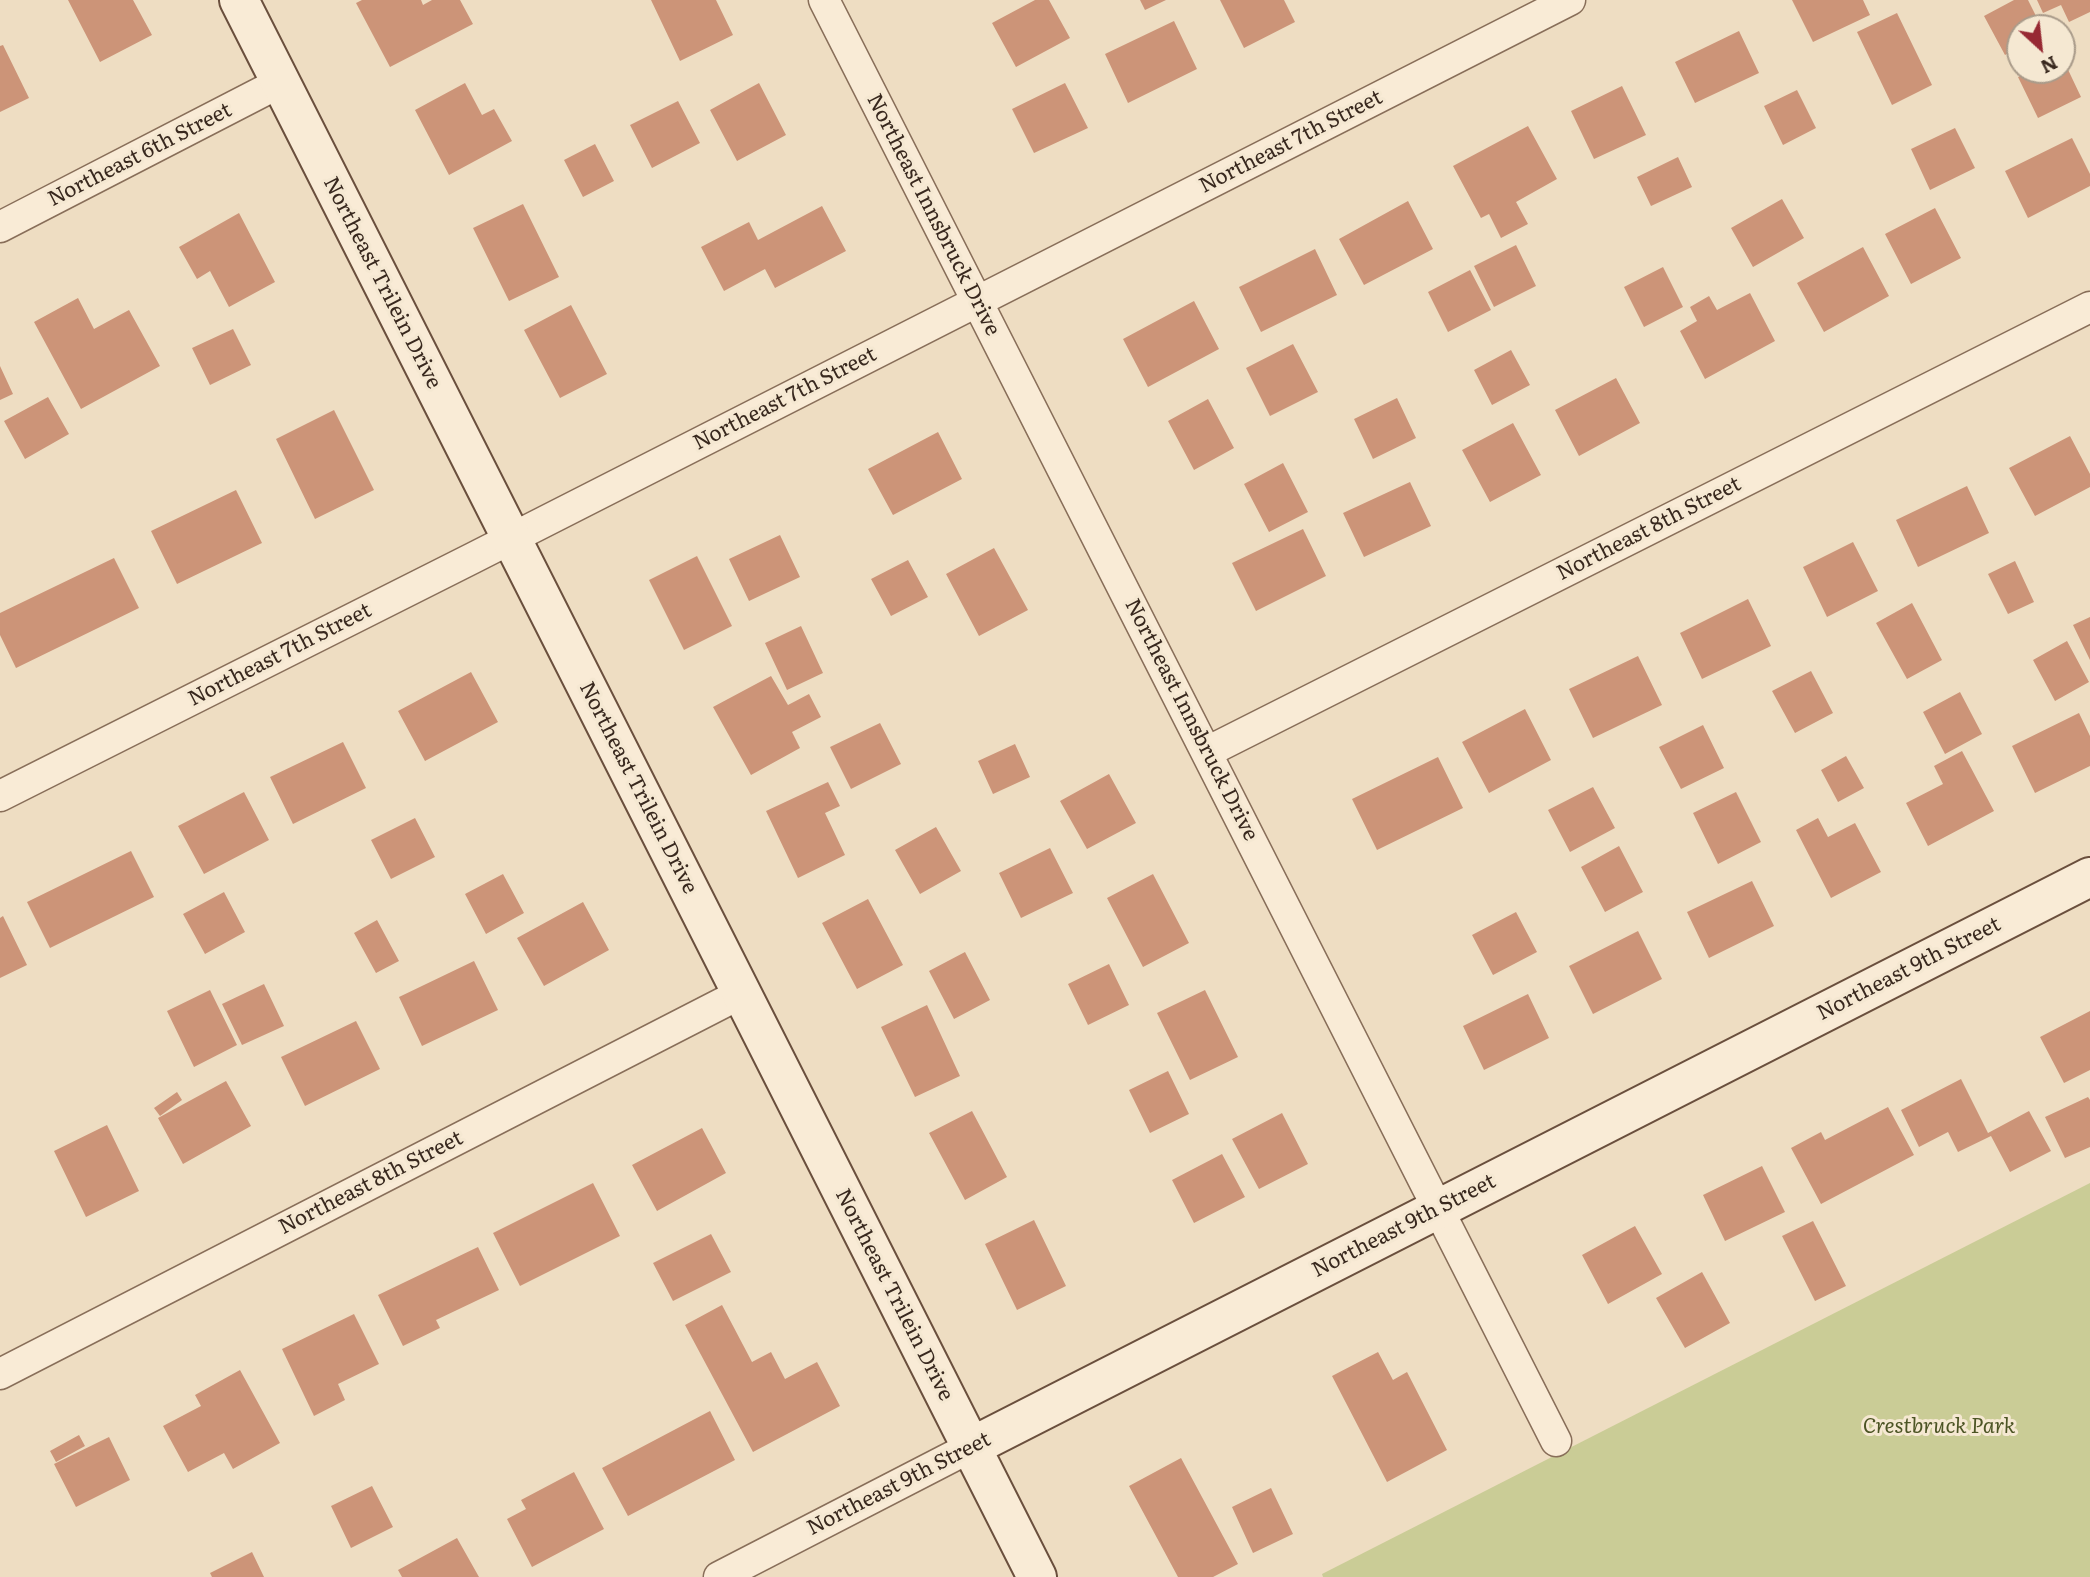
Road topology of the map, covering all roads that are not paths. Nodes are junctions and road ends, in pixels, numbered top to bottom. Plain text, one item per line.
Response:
1 (239, 0) edge
2 (824, 0) edge
3 (1570, 0) edge
4 (281, 82) junction
5 (0, 227) edge
6 (977, 301) junction
7 (2090, 307) edge
8 (512, 538) junction
9 (1208, 752) junction
10 (0, 796) edge
11 (2090, 877) edge
12 (742, 993) junction
13 (1438, 1209) junction
14 (0, 1374) edge
15 (1556, 1441) dead end
16 (971, 1447) junction
17 (719, 1577) edge
18 (1037, 1577) edge

1 - 4 street, Northeast Trilein Drive
2 - 6 street, Northeast Innsbruck Drive
3 - 6 street, Northeast 7th Street
4 - 5 street, Northeast 6th Street
4 - 8 street, Northeast Trilein Drive
6 - 8 street, Northeast 7th Street
6 - 9 street, Northeast Innsbruck Drive
7 - 9 street, Northeast 8th Street
8 - 10 street, Northeast 7th Street
8 - 12 street, Northeast Trilein Drive
9 - 13 street, Northeast Innsbruck Drive
11 - 13 street, Northeast 9th Street
12 - 14 street, Northeast 8th Street
12 - 16 street, Northeast Trilein Drive
13 - 15 street, Northeast Innsbruck Drive
13 - 16 street, Northeast 9th Street
16 - 17 street, Northeast 9th Street
16 - 18 street, Northeast Trilein Drive

